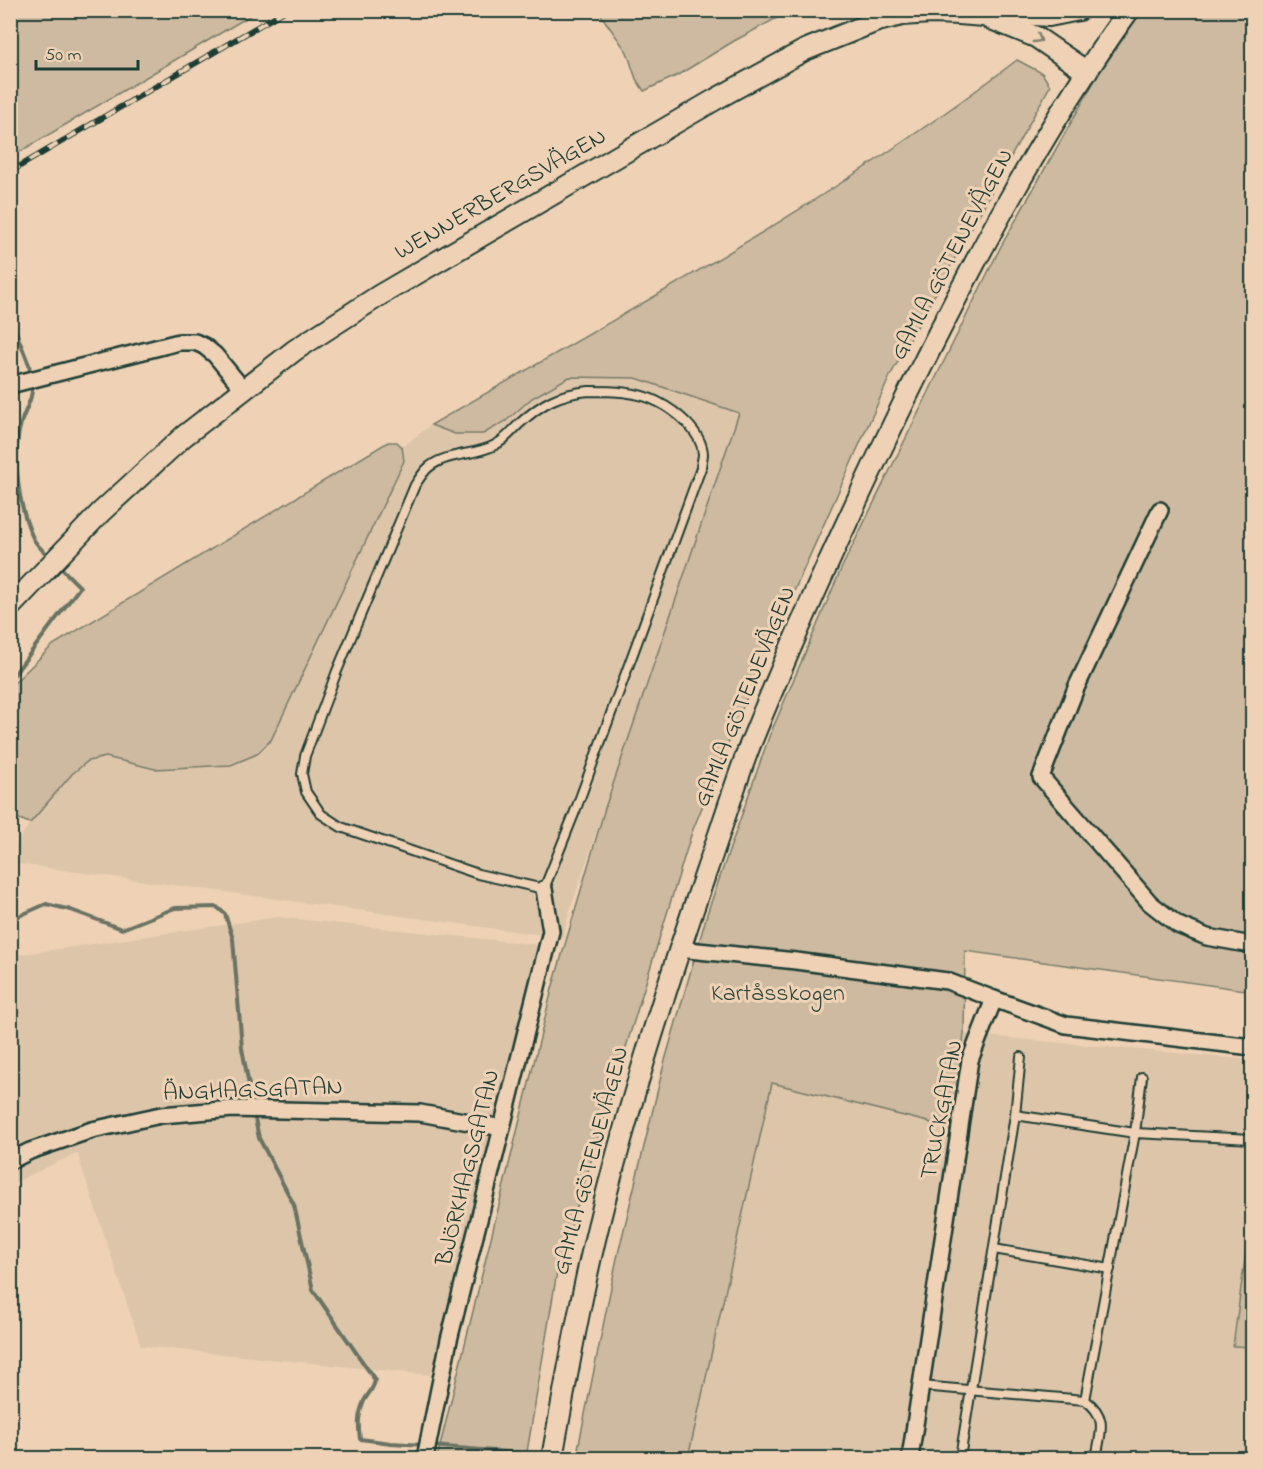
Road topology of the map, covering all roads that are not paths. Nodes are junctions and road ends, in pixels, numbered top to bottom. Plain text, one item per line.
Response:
1 (1079, 10) edge
2 (1129, 10) edge
3 (984, 16) junction
4 (1087, 72) junction
5 (10, 385) edge
6 (243, 389) junction
7 (1160, 510) dead end
8 (10, 607) edge
9 (544, 889) junction
10 (1252, 945) edge
11 (679, 949) junction
12 (994, 999) junction
13 (1252, 1047) edge
14 (1021, 1057) dead end
15 (1142, 1077) dead end
16 (1015, 1115) junction
17 (502, 1128) junction
18 (1135, 1133) junction
19 (1252, 1139) edge
20 (10, 1161) edge
21 (994, 1249) junction
22 (1110, 1269) junction
23 (921, 1386) junction
24 (971, 1391) junction
25 (1085, 1400) junction
26 (425, 1458) edge
27 (552, 1458) edge
28 (910, 1458) edge
29 (960, 1458) edge
30 (1096, 1458) edge

1 - 3 street
2 - 4 street, GAMLA GÖTENEVÄGEN
3 -> 4 street, WENNERBERGSVÄGEN
3 - 6 street, WENNERBERGSVÄGEN
4 - 11 street, GAMLA GÖTENEVÄGEN
5 - 6 street
6 - 8 street, WENNERBERGSVÄGEN
7 - 10 street
9 - 9 lane
9 - 17 street, BJÖRKHAGSGATAN
11 - 12 street
11 - 27 street, GAMLA GÖTENEVÄGEN
12 - 13 street
12 - 23 street, TRUCKGATAN
14 - 16 lane
15 - 18 lane
16 - 18 lane
16 - 21 lane
17 - 20 street, ÄNGHAGSGATAN
17 - 26 street, BJÖRKHAGSGATAN
18 - 19 lane
18 - 22 lane
21 - 22 lane
21 - 24 lane
22 - 25 lane
23 - 24 lane
23 - 28 street, TRUCKGATAN
24 - 25 lane
24 - 29 lane
25 - 30 lane

